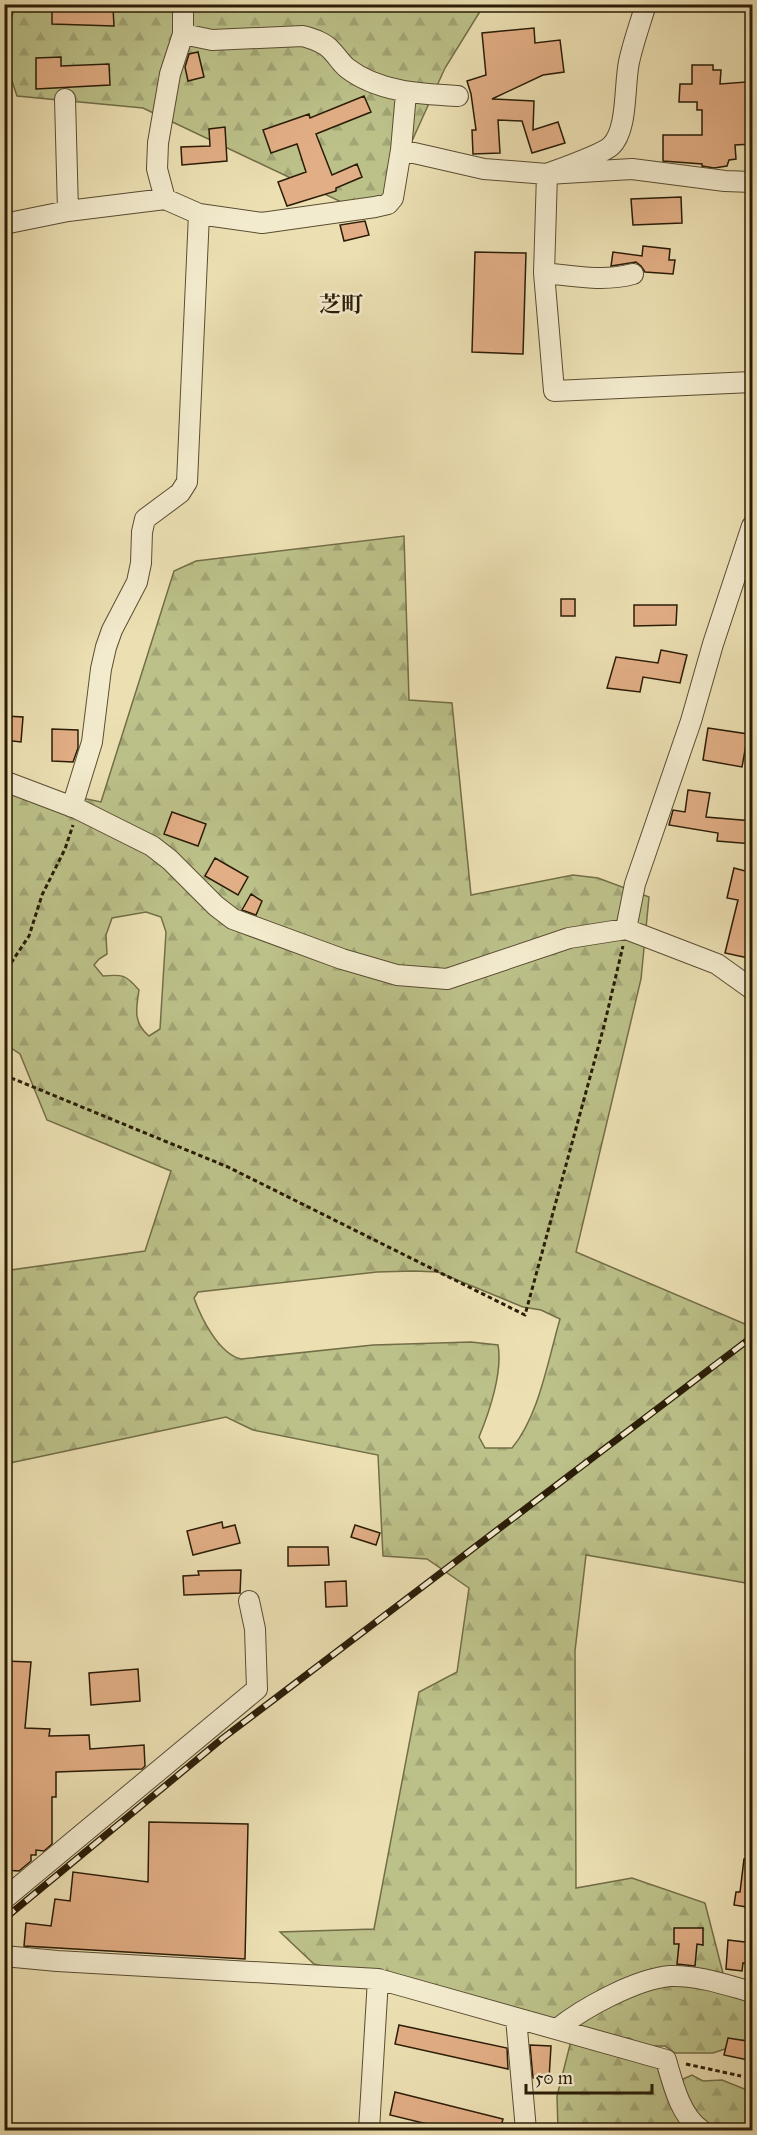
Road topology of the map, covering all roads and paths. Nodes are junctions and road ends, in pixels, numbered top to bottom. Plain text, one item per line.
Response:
1 (183, 4) edge
2 (646, 4) edge
3 (183, 34) junction
4 (406, 93) junction
5 (458, 96) dead end
6 (65, 99) dead end
7 (400, 150) junction
8 (547, 174) junction
9 (753, 182) edge
10 (165, 200) junction
11 (68, 211) junction
12 (199, 214) junction
13 (4, 224) edge
14 (543, 273) junction
15 (633, 273) dead end
16 (753, 382) edge
17 (753, 526) edge
18 (4, 781) edge
19 (75, 808) junction
20 (626, 929) junction
21 (753, 989) edge
22 (4, 992) edge
23 (4, 1075) edge
24 (249, 1600) dead end
25 (4, 1899) edge
26 (4, 1956) edge
27 (378, 1979) junction
28 (753, 1992) edge
29 (516, 2018) junction
30 (557, 2029) junction
31 (666, 2060) junction
32 (741, 2076) dead end
33 (369, 2130) edge
34 (526, 2130) edge
35 (701, 2130) edge

1 - 3 street
2 - 8 street
3 - 4 street
3 - 10 street
4 - 5 street
4 - 7 street
6 - 11 street
7 - 8 street
7 - 12 street
8 - 9 street
8 - 14 street
10 - 11 street
10 - 12 street
11 - 13 street
12 - 19 street
14 - 15 street
14 - 16 street
17 - 20 street
18 - 19 street
19 - 20 street
19 - 22 path
20 - 21 street
20 - 23 path
24 - 25 street
26 - 27 street
27 - 29 street
27 - 33 street
28 - 30 street
29 - 30 street
29 - 34 street
30 - 31 street
31 - 32 path
31 - 35 street

